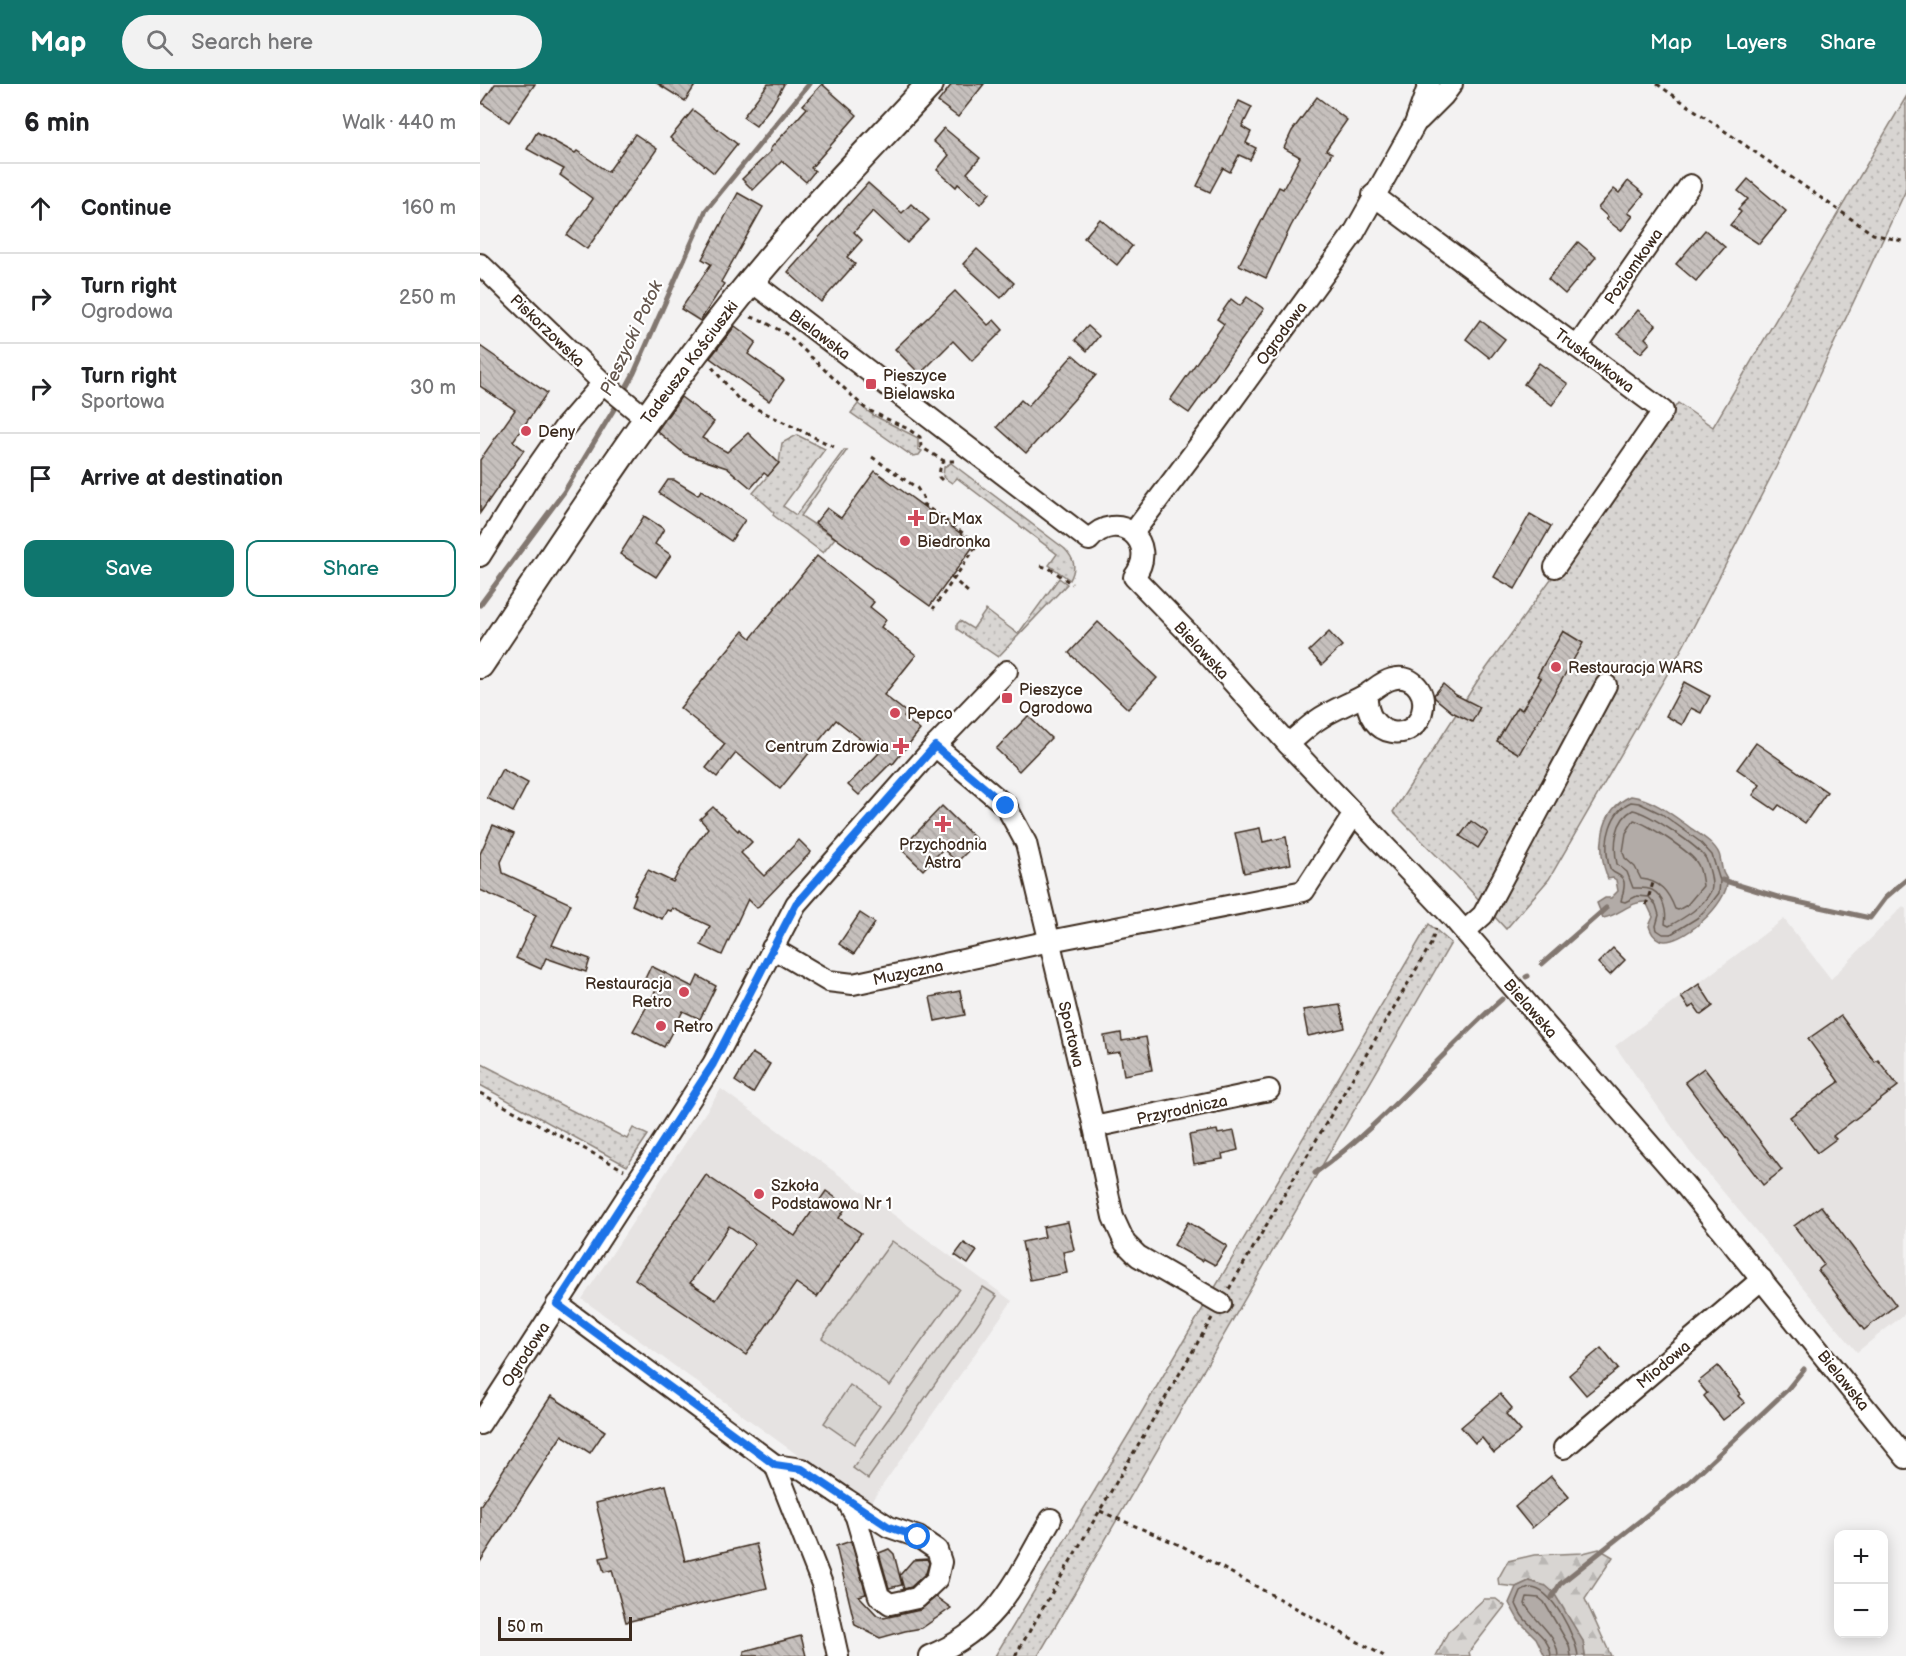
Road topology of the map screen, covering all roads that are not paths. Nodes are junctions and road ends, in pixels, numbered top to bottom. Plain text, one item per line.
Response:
1 (930, 84) edge
2 (1430, 84) edge
3 (1452, 84) edge
4 (1415, 124) junction
5 (1690, 185) dead end
6 (1373, 195) junction
7 (480, 264) edge
8 (751, 281) junction
9 (1577, 346) junction
10 (607, 385) junction
11 (642, 414) junction
12 (1133, 533) junction
13 (480, 556) edge
14 (1555, 567) dead end
15 (480, 665) edge
16 (1007, 671) dead end
17 (1606, 685) dead end
18 (1367, 694) dead end
19 (1288, 744) junction
20 (935, 746) junction
21 (1353, 814) junction
22 (1465, 931) junction
23 (1050, 941) junction
24 (772, 948) junction
25 (1269, 1090) dead end
26 (1094, 1128) junction
27 (1762, 1280) junction
28 (557, 1304) junction
29 (1221, 1304) road end
30 (480, 1424) edge
31 (1564, 1448) dead end
32 (1906, 1458) edge
33 (775, 1465) junction
34 (846, 1499) junction
35 (1051, 1519) dead end
36 (838, 1656) edge
37 (929, 1656) edge

1 - 8 main road, Tadeusza Kościuszki
2 - 4 street, Ogrodowa
3 - 4 street, Ogrodowa
4 - 6 street, Ogrodowa
5 - 9 street, Poziomkowa
6 - 9 street, Truskawkowa
6 - 12 street, Ogrodowa
7 - 10 street, Piskorzowska
8 - 11 main road, Tadeusza Kościuszki
8 - 12 street, Bielawska
9 - 14 street, Truskawkowa
10 - 11 street, Piskorzowska
10 - 13 street
11 - 15 main road, Tadeusza Kościuszki
12 - 19 street, Bielawska
16 - 20 street, Ogrodowa
17 - 22 street
18 - 19 street
19 - 21 street, Bielawska
20 - 23 street, Sportowa
20 - 24 street, Ogrodowa
21 - 22 street, Bielawska
21 - 23 street, Muzyczna
22 - 27 street, Bielawska
23 - 24 street, Muzyczna
23 - 26 street, Sportowa
24 - 28 street, Ogrodowa
25 - 26 street, Przyrodnicza
26 - 29 street, Sportowa
27 - 31 street, Miodowa
27 - 32 street, Bielawska
28 - 30 street, Ogrodowa
28 - 33 street
33 - 34 street
33 - 36 street
34 - 34 street
35 - 37 street

